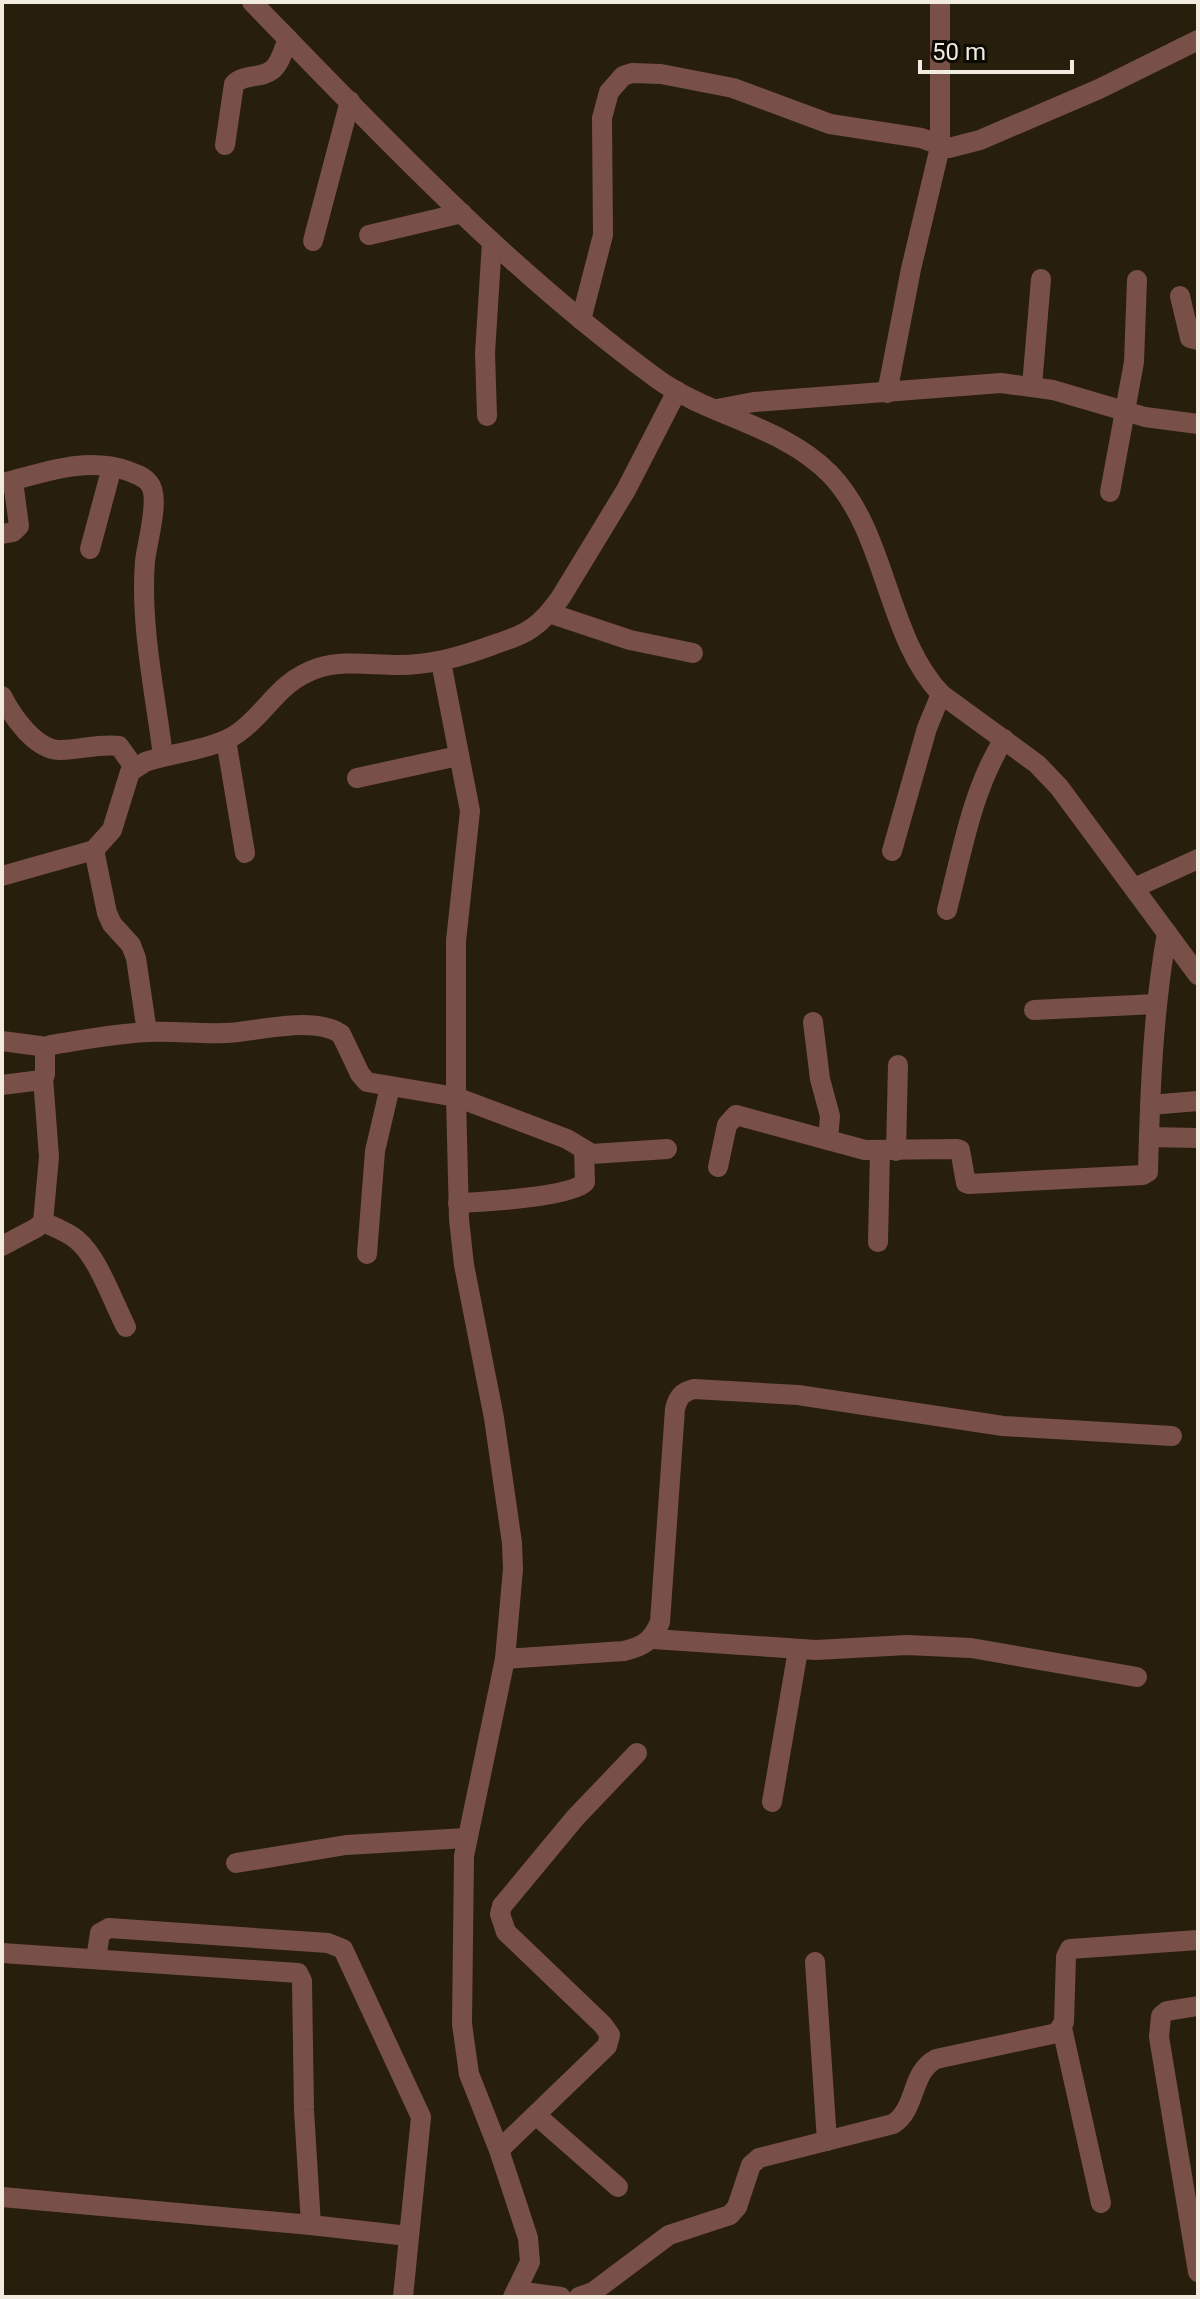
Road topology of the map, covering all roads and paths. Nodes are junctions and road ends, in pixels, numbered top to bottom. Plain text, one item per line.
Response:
1 (252, 2) edge
2 (940, 2) edge
3 (288, 39) junction
4 (1198, 40) edge
5 (350, 101) junction
6 (225, 145) dead end
7 (940, 147) junction
8 (462, 213) junction
9 (369, 235) dead end
10 (313, 241) dead end
11 (492, 242) junction
12 (1041, 279) dead end
13 (1137, 280) dead end
14 (1180, 296) dead end
15 (581, 320) junction
16 (1198, 340) edge
17 (1032, 386) junction
18 (677, 391) junction
19 (887, 393) junction
20 (717, 409) junction
21 (1123, 412) junction
22 (487, 416) dead end
23 (1198, 424) edge
24 (112, 467) junction
25 (7, 482) edge
26 (1110, 492) dead end
27 (2, 534) edge
28 (90, 549) dead end
29 (549, 613) junction
30 (693, 653) dead end
31 (441, 662) junction
32 (941, 694) junction
33 (2, 696) edge
34 (1004, 739) junction
35 (226, 740) junction
36 (163, 756) junction
37 (458, 756) junction
38 (134, 767) junction
39 (357, 778) dead end
40 (94, 850) junction
41 (892, 851) dead end
42 (245, 853) dead end
43 (1198, 859) edge
44 (2, 876) edge
45 (1134, 888) junction
46 (947, 910) dead end
47 (1167, 933) junction
48 (1198, 975) edge
49 (1156, 1004) junction
50 (1034, 1010) dead end
51 (813, 1022) dead end
52 (147, 1032) junction
53 (2, 1041) edge
54 (47, 1047) junction
55 (898, 1065) dead end
56 (43, 1077) junction
57 (2, 1085) edge
58 (390, 1087) junction
59 (456, 1097) junction
60 (1198, 1101) edge
61 (1150, 1105) junction
62 (1149, 1137) junction
63 (1198, 1138) edge
64 (828, 1140) junction
65 (667, 1149) dead end
66 (584, 1150) junction
67 (888, 1151) junction
68 (718, 1167) dead end
69 (458, 1203) junction
70 (43, 1222) junction
71 (878, 1242) dead end
72 (2, 1246) edge
73 (367, 1254) dead end
74 (126, 1327) dead end
75 (1172, 1436) dead end
76 (653, 1639) junction
77 (798, 1650) junction
78 (505, 1659) junction
79 (1137, 1677) dead end
80 (637, 1753) dead end
81 (772, 1802) dead end
82 (466, 1838) junction
83 (236, 1863) dead end
84 (1198, 1940) edge
85 (2, 1953) edge
86 (96, 1959) junction
87 (815, 1962) dead end
88 (1198, 2006) edge
89 (1062, 2028) junction
90 (536, 2115) junction
91 (827, 2141) junction
92 (499, 2150) junction
93 (618, 2187) dead end
94 (2, 2197) edge
95 (1101, 2203) dead end
96 (311, 2225) junction
97 (408, 2236) junction
98 (1198, 2272) edge
99 (514, 2294) edge
100 (403, 2297) edge
101 (561, 2297) edge
102 (579, 2297) edge

1 - 3 street
2 - 7 street
3 - 5 street
3 - 6 street
4 - 7 street
5 - 8 street
5 - 10 street
7 - 15 street
7 - 19 street
8 - 9 street
8 - 11 street
11 - 15 street
11 - 22 street
12 - 17 street
13 - 21 street
14 - 16 street
15 - 18 street
17 - 19 street
17 - 21 street
18 - 20 street
18 - 29 street
19 - 20 street
20 - 32 street
21 - 23 street
21 - 26 street
24 - 25 street
24 - 28 street
24 - 36 street
25 - 27 street
29 - 30 street
29 - 31 street
31 - 35 street
31 - 37 street
32 - 34 street
32 - 41 street
33 - 38 street
34 - 45 street
34 - 46 street
35 - 36 street
35 - 42 street
36 - 38 street
37 - 39 street
37 - 59 street
38 - 40 street
40 - 44 street
40 - 52 street
43 - 45 street
45 - 47 street
47 - 48 street
47 - 49 street
49 - 50 street
49 - 61 street
51 - 64 street
52 - 54 street
52 - 58 street
53 - 54 street
54 - 56 street
55 - 67 street
56 - 57 street
56 - 70 street
58 - 59 street
58 - 73 street
59 - 66 street
59 - 69 street
60 - 61 street
61 - 62 street
62 - 63 street
62 - 67 street
64 - 67 street
64 - 68 street
65 - 66 street
66 - 69 street
67 - 71 street
69 - 78 street
70 - 72 street
70 - 74 street
75 - 76 street
76 - 77 street
76 - 78 street
77 - 79 street
77 - 81 street
78 - 82 street
80 - 90 street
82 - 83 street
82 - 92 street
84 - 89 street
85 - 86 street
86 - 96 street
86 - 97 street
87 - 91 street
88 - 98 street
89 - 91 street
89 - 95 street
90 - 92 street
90 - 93 street
91 - 102 street
92 - 99 street
94 - 96 street
96 - 97 street
97 - 100 street
99 - 101 street

